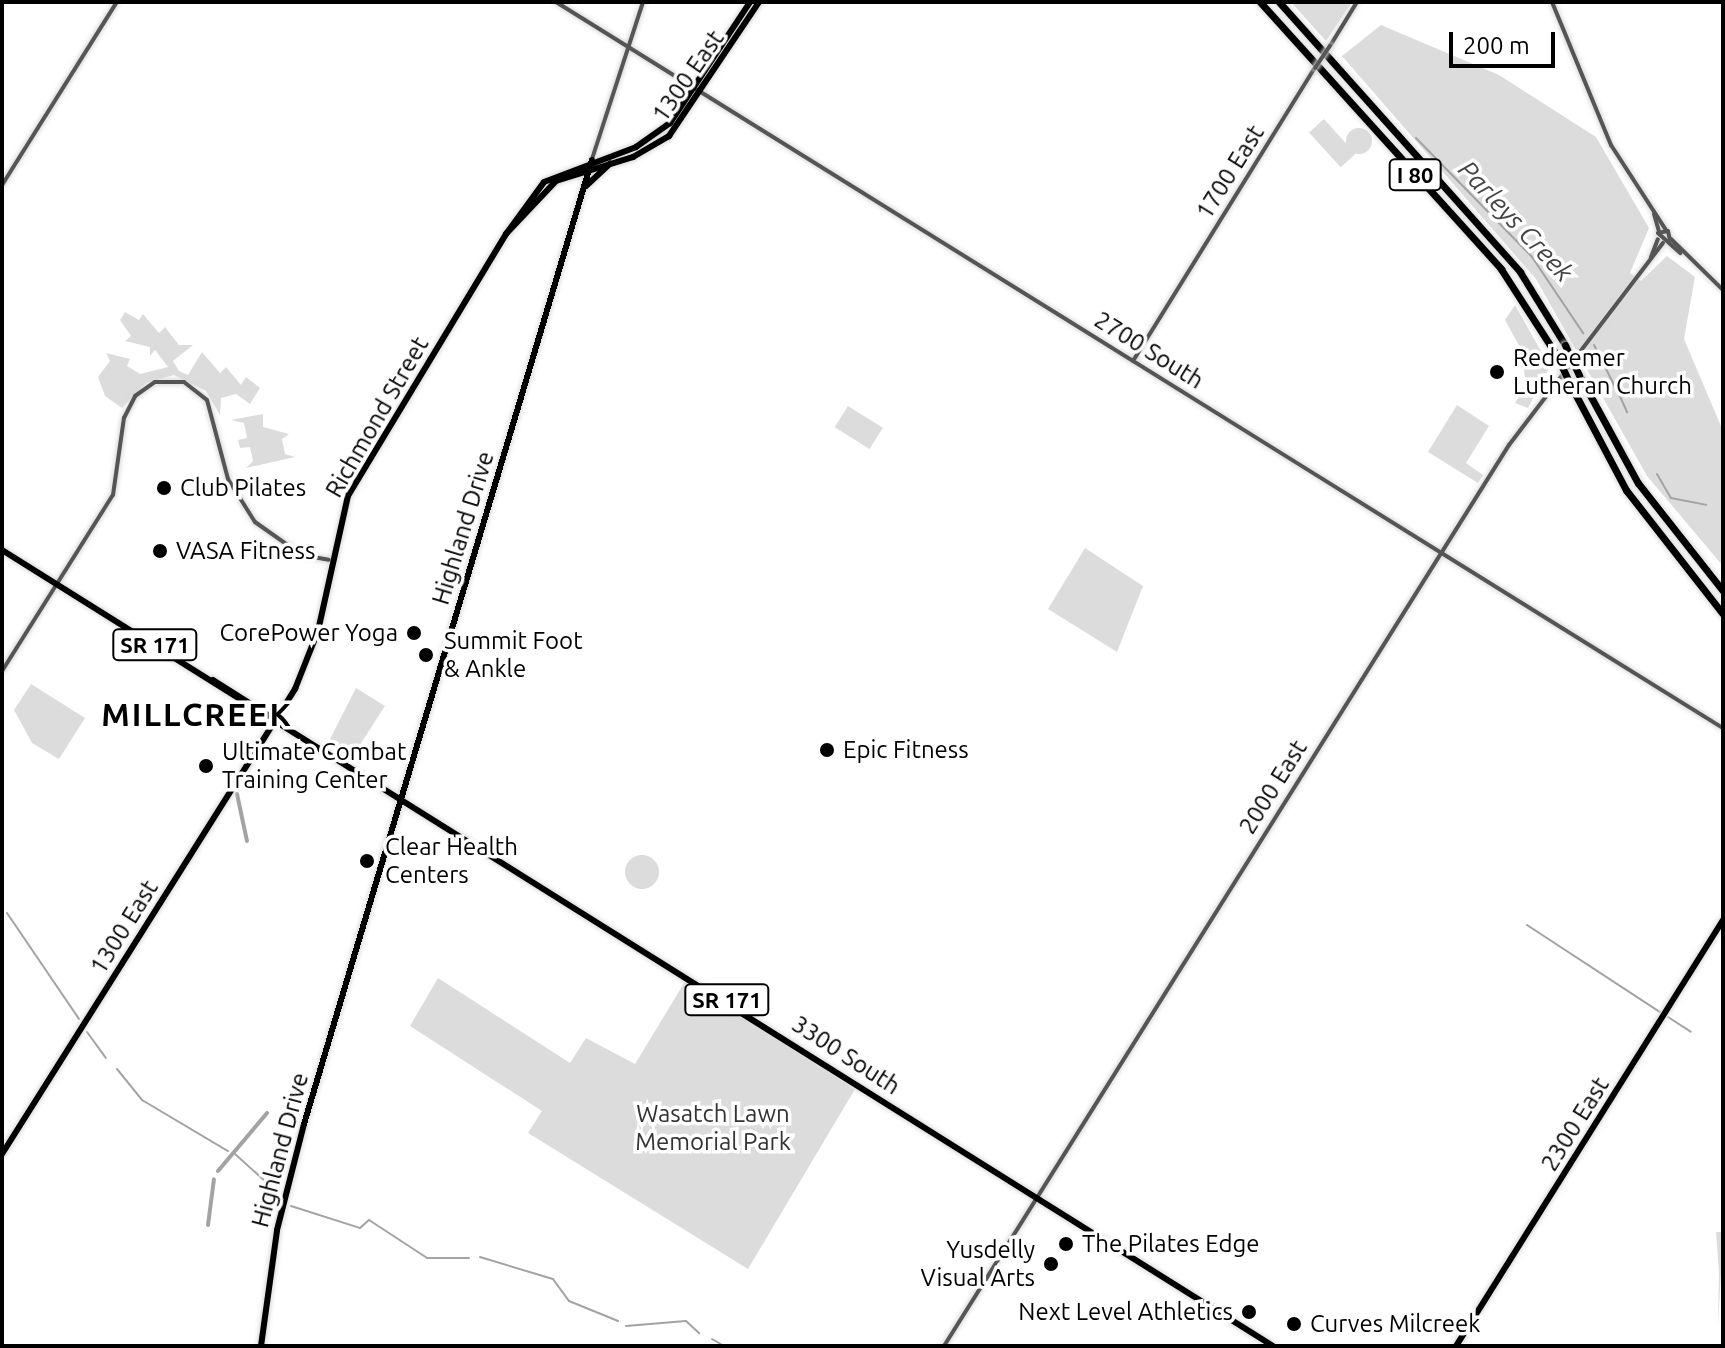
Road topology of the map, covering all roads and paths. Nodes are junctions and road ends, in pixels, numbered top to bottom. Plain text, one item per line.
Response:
1 (117, 2) edge
2 (556, 2) edge
3 (643, 2) edge
4 (750, 2) edge
5 (759, 2) edge
6 (1260, 2) edge
7 (1279, 2) edge
8 (1357, 2) edge
9 (1552, 2) edge
10 (625, 45) junction
11 (695, 89) junction
12 (703, 94) junction
13 (621, 153) joint
14 (633, 157) joint
15 (613, 162) junction
16 (591, 163) junction
17 (2, 185) edge
18 (583, 190) junction
19 (1651, 208) junction
20 (1666, 230) junction
21 (1659, 232) junction
22 (1658, 239) junction
23 (1671, 239) junction
24 (1664, 243) junction
25 (1680, 254) junction
26 (1650, 259) junction
27 (1723, 290) edge
28 (1133, 361) junction
29 (2, 550) edge
30 (1441, 553) junction
31 (329, 560) junction
32 (57, 584) junction
33 (1723, 591) edge
34 (1723, 615) edge
35 (2, 671) edge
36 (276, 720) junction
37 (1723, 728) edge
38 (402, 799) junction
39 (1723, 920) edge
40 (2, 1154) edge
41 (1037, 1199) junction
42 (261, 1346) edge
43 (944, 1346) edge
44 (1273, 1346) edge
45 (1456, 1346) edge

1 - 17 street
2 - 10 street, 2700 South
3 - 10 street, Highland Drive
4 - 11 main road, 1300 East
5 - 12 main road, 1300 East
6 - 34 highway, I 80, bridge
7 - 33 highway, I 80, bridge
8 - 28 street, 1700 East, bridge
9 - 19 street
10 - 11 street, 2700 South
10 - 16 street, Highland Drive
11 - 12 street, 2700 South
11 - 13 main road, 1300 East
12 - 14 main road, 1300 East
12 - 28 street, 2700 South
13 - 16 main road, Richmond Street
14 - 15 main road, Richmond Street
15 - 16 main road, Richmond Street
15 - 18 main road
16 - 18 main road, Highland Drive
16 - 31 main road, Richmond Street
18 - 38 main road, Highland Drive
19 - 20 street
19 - 21 street
20 - 21 street
20 - 23 street
21 - 22 street, 2000 East
22 - 24 street
22 - 26 street, 2000 East
23 - 24 street, 2000 East
23 - 25 street
24 - 25 street
24 - 26 street, 2000 East
25 - 27 street
26 - 30 street, 2000 East
28 - 30 street, 2700 South
29 - 32 main road, 3300 South / SR 171
30 - 37 street, 2700 South
30 - 41 street, 2000 East
31 - 32 street
31 - 36 main road, Richmond Street
32 - 35 street
32 - 36 main road, 3300 South / SR 171
36 - 38 main road, 3300 South / SR 171
36 - 40 main road, 1300 East
38 - 41 main road, 3300 South / SR 171
38 - 42 main road, Highland Drive
39 - 45 main road, 2300 East
41 - 43 street, 2000 East
41 - 44 main road, 3300 South / SR 171

